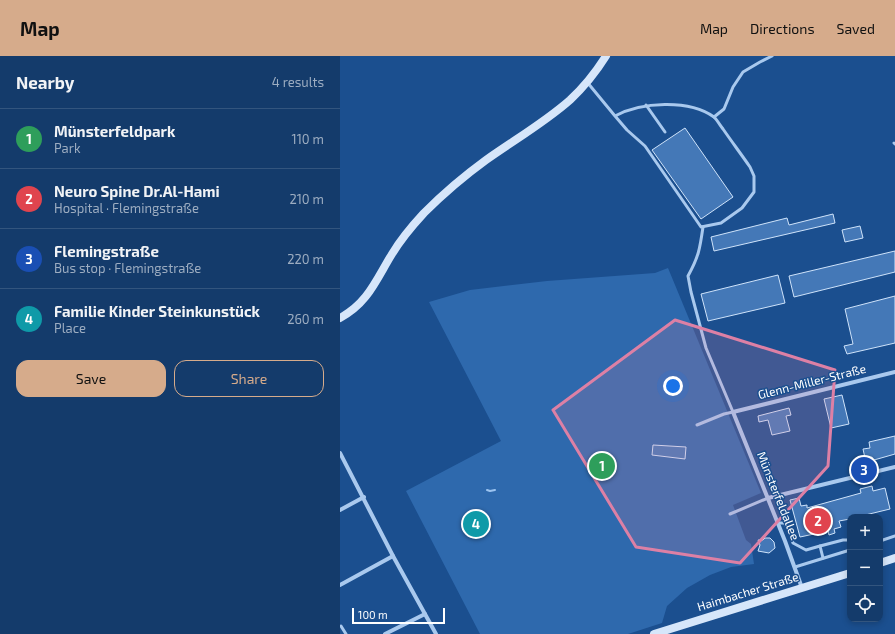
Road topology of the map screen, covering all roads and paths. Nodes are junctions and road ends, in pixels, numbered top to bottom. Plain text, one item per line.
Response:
1 (606, 56) edge
2 (772, 56) edge
3 (587, 82) junction
4 (646, 106) junction
5 (615, 116) junction
6 (714, 117) junction
7 (665, 132) dead end
8 (703, 227) junction
9 (340, 318) edge
10 (895, 372) edge
11 (733, 412) junction
12 (697, 425) dead end
13 (340, 453) edge
14 (895, 467) edge
15 (364, 497) junction
16 (768, 498) junction
17 (340, 510) edge
18 (730, 514) dead end
19 (778, 523) junction
20 (895, 536) edge
21 (847, 540) edge
22 (883, 540) edge
23 (820, 546) junction
24 (847, 551) edge
25 (393, 556) junction
26 (823, 558) junction
27 (895, 558) edge
28 (883, 562) edge
29 (795, 567) junction
30 (847, 574) edge
31 (340, 584) edge
32 (802, 588) junction
33 (426, 614) junction
34 (342, 626) dead end
35 (346, 634) edge
36 (385, 634) edge
37 (436, 634) edge
38 (654, 634) edge

1 - 3 street
2 - 6 lane
3 - 5 lane
3 - 9 street
4 - 5 lane
4 - 6 lane
4 - 7 lane
5 - 8 lane
6 - 8 lane
8 - 11 lane
10 - 11 street, Glenn-Miller-Straße
11 - 12 lane
11 - 16 street, Münsterfeldallee
13 - 15 street
14 - 16 street
15 - 17 street
15 - 25 street
16 - 18 lane
16 - 19 street, Münsterfeldallee
19 - 23 lane
19 - 29 street, Münsterfeldallee
20 - 22 lane
21 - 23 lane
23 - 26 lane
24 - 26 lane
25 - 31 street
25 - 33 street
26 - 29 lane
27 - 28 street
29 - 32 street, Münsterfeldallee
30 - 32 street, Haimbacher Straße
32 - 38 street, Haimbacher Straße
33 - 36 street
33 - 37 street
34 - 35 lane

